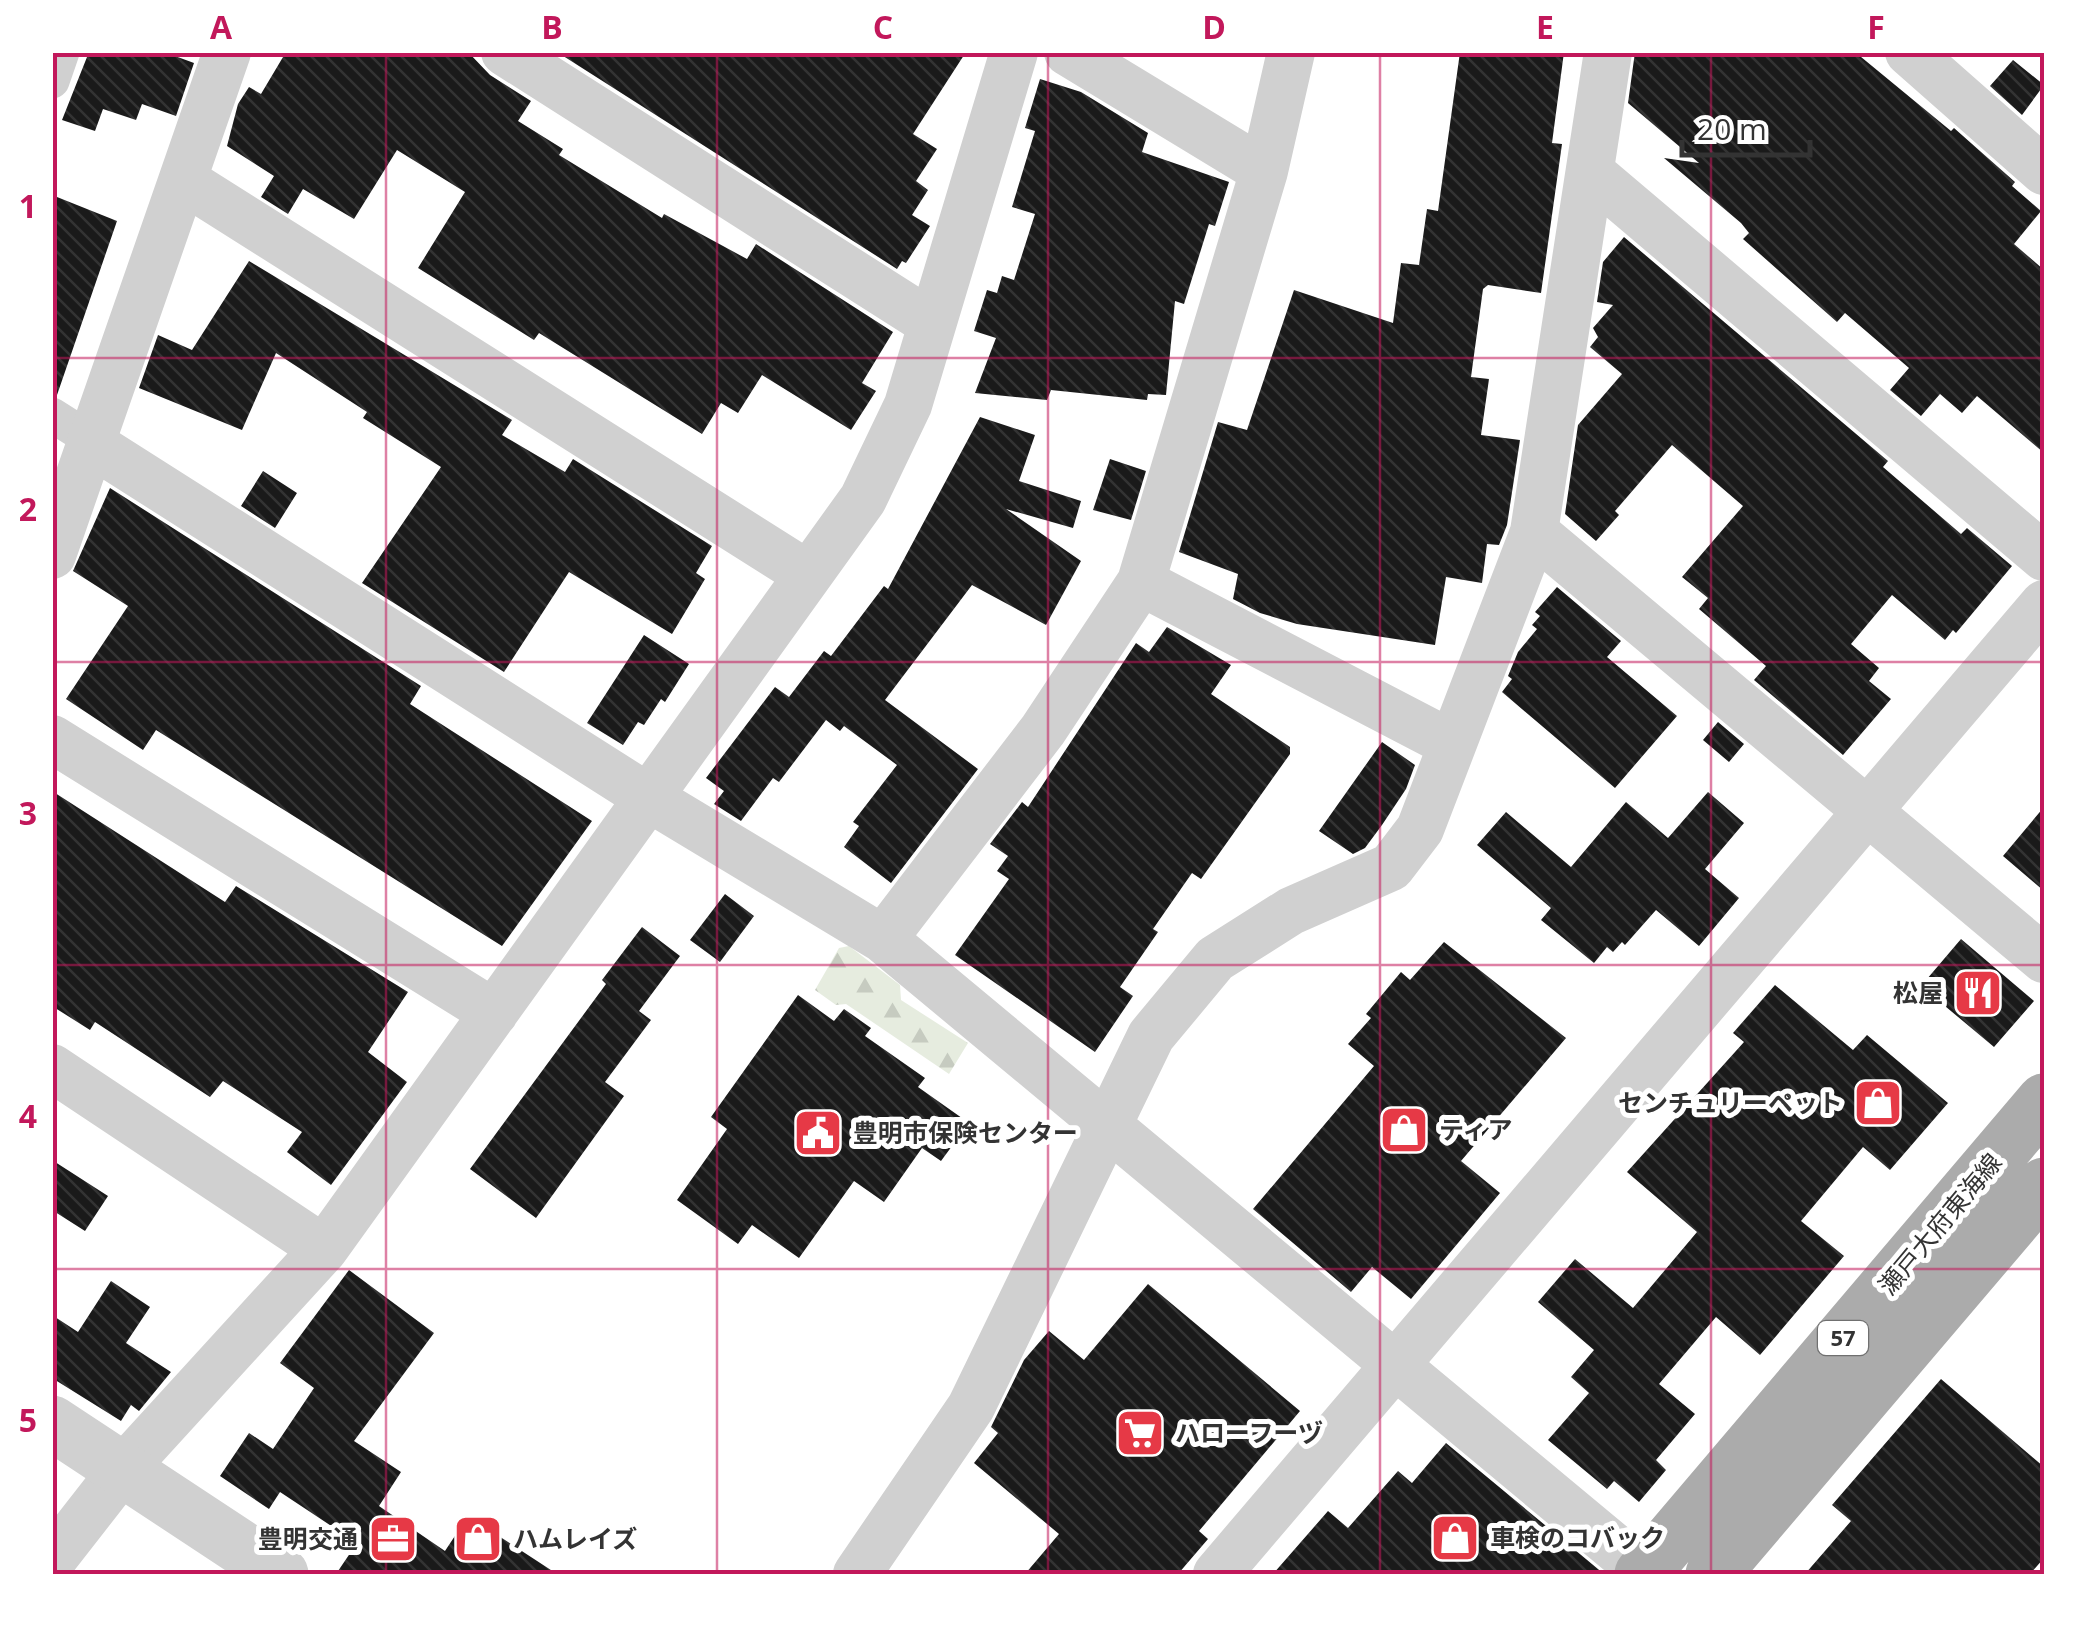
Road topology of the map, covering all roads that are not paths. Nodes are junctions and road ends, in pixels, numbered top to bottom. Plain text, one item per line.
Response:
1 (62, 52) edge
2 (227, 52) edge
3 (504, 52) edge
4 (1014, 52) edge
5 (1068, 52) edge
6 (1291, 52) edge
7 (1608, 52) edge
8 (1909, 52) edge
9 (52, 81) edge
10 (1264, 170) junction
11 (2044, 171) edge
12 (1590, 172) junction
13 (183, 180) junction
14 (931, 323) junction
15 (52, 415) edge
16 (93, 442) junction
17 (1534, 532) junction
18 (52, 554) edge
19 (2044, 557) edge
20 (807, 574) junction
21 (1141, 582) junction
22 (2044, 604) edge
23 (52, 738) edge
24 (1452, 744) junction
25 (649, 798) junction
26 (1870, 809) junction
27 (883, 939) junction
28 (2044, 959) edge
29 (494, 1013) junction
30 (52, 1068) edge
31 (2044, 1102) edge
32 (1109, 1125) junction
33 (2044, 1186) edge
34 (324, 1250) junction
35 (1394, 1367) junction
36 (52, 1422) edge
37 (123, 1469) junction
38 (52, 1560) edge
39 (1643, 1573) edge
40 (281, 1574) edge
41 (857, 1574) edge
42 (1217, 1574) edge
43 (1712, 1574) edge

1 - 9 street
2 - 13 street
3 - 14 street
4 - 14 street
5 - 10 street
6 - 10 street
7 - 12 street
8 - 11 street
10 - 21 street
12 - 17 street
12 - 19 street
13 - 16 street
13 - 20 street
14 - 20 street
15 - 16 street
16 - 18 street
16 - 25 street
17 - 24 street
17 - 26 street
20 - 25 street
21 - 24 street
21 - 27 street
22 - 26 street
23 - 29 street
24 - 32 street
25 - 27 street
25 - 29 street
26 - 28 street
26 - 35 street
27 - 32 street
29 - 34 street
30 - 34 street
31 - 39 main road, 瀬戸大府東海線 / 57
32 - 35 street
32 - 41 street
33 - 43 main road, 57
34 - 37 street
35 - 39 street
35 - 42 street
36 - 37 street
37 - 38 street
37 - 40 street

